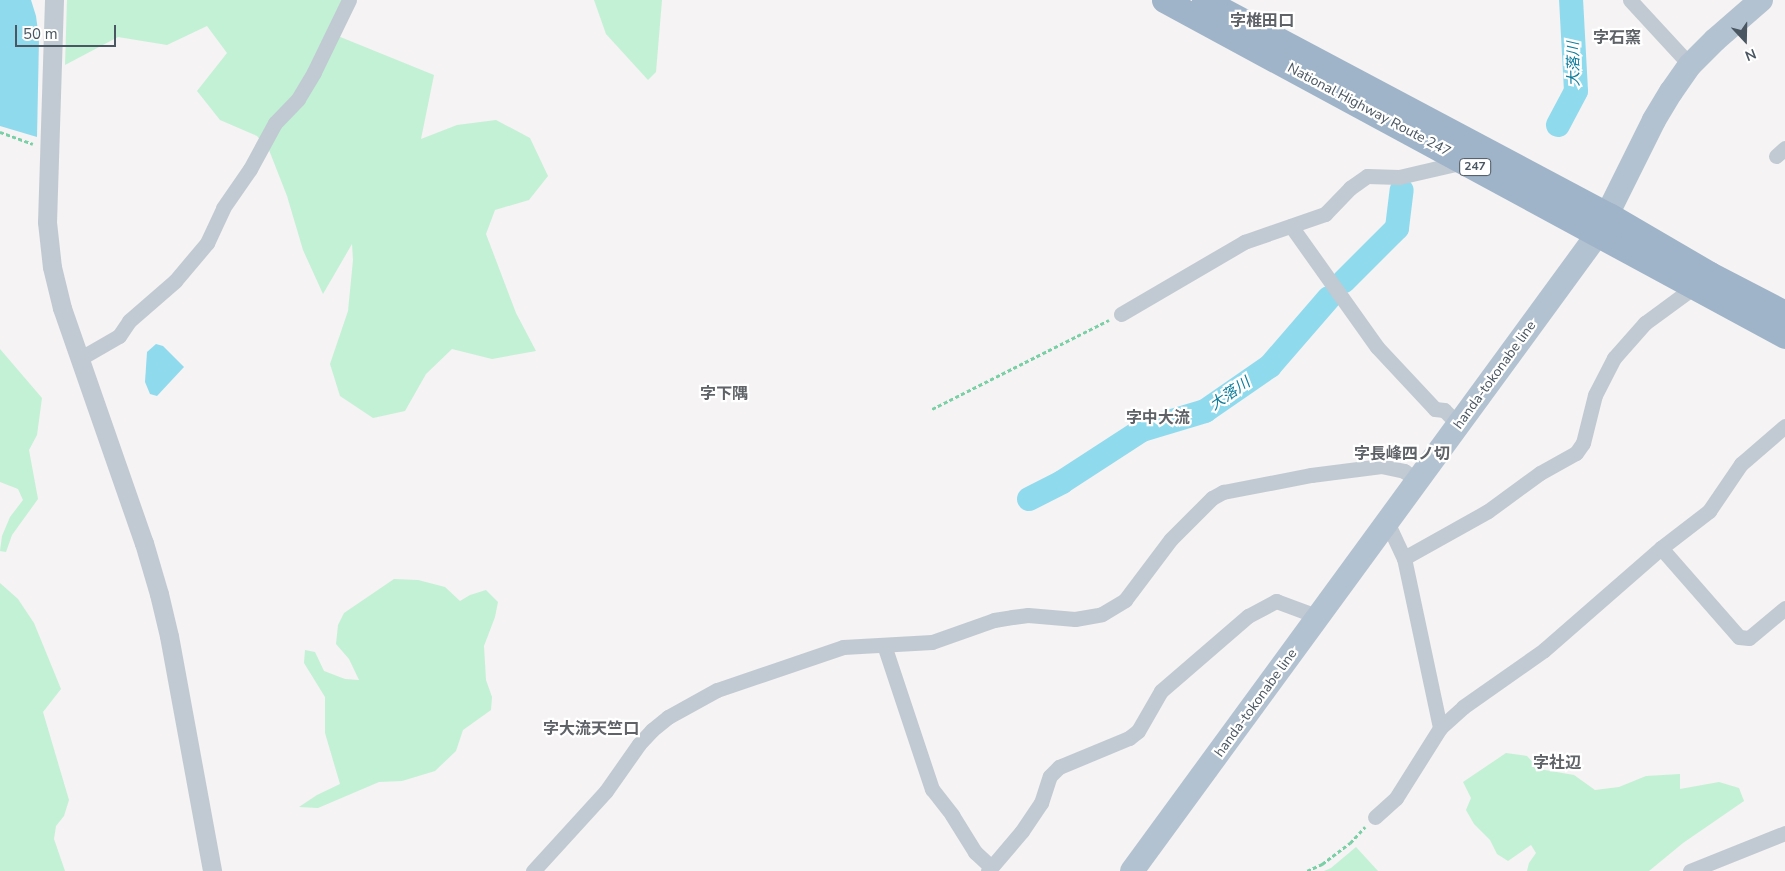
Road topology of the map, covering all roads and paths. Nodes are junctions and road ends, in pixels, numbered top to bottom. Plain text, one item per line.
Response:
1 (54, 0) edge
2 (349, 0) edge
3 (1164, 0) edge
4 (1204, 0) edge
5 (1630, 0) edge
6 (1761, 0) edge
7 (1690, 65) junction
8 (0, 132) edge
9 (49, 150) junction
10 (1459, 158) junction
11 (1603, 225) junction
12 (1291, 226) junction
13 (1694, 287) junction
14 (1785, 313) edge
15 (1121, 314) joint
16 (1785, 336) edge
17 (79, 360) junction
18 (932, 410) dead end
19 (1459, 425) junction
20 (1785, 426) edge
21 (1417, 480) junction
22 (1387, 522) junction
23 (1661, 548) junction
24 (1404, 558) junction
25 (1785, 608) edge
26 (1319, 617) junction
27 (884, 644) junction
28 (1440, 728) junction
29 (1375, 817) joint
30 (1785, 833) edge
31 (990, 869) edge
32 (212, 871) edge
33 (534, 871) edge
34 (1132, 871) edge
35 (1307, 871) edge
36 (1690, 871) edge

1 - 9 street
2 - 17 street
3 - 10 highway, National Highway Route 247 / 247
4 - 11 highway, National Highway Route 247 / 247
5 - 7 street
6 - 7 main road, handa-tokonabe line
7 - 11 main road, handa-tokonabe line
8 - 9 path
9 - 17 street
10 - 11 highway, National Highway Route 247 / 247
10 - 12 street
11 - 13 highway, National Highway Route 247 / 247
11 - 14 highway, National Highway Route 247 / 247
11 - 19 main road, handa-tokonabe line
12 - 15 street
12 - 19 street
13 - 16 highway, National Highway Route 247 / 247
13 - 24 street
15 - 18 path
17 - 32 street
19 - 21 main road, handa-tokonabe line
20 - 23 street
21 - 22 main road, handa-tokonabe line
21 - 27 street
22 - 24 street
22 - 26 main road, handa-tokonabe line
23 - 25 street
23 - 28 street
24 - 28 street
26 - 31 street
26 - 34 main road, handa-tokonabe line
27 - 31 street
27 - 33 street
28 - 29 street
29 - 35 path
30 - 36 street

